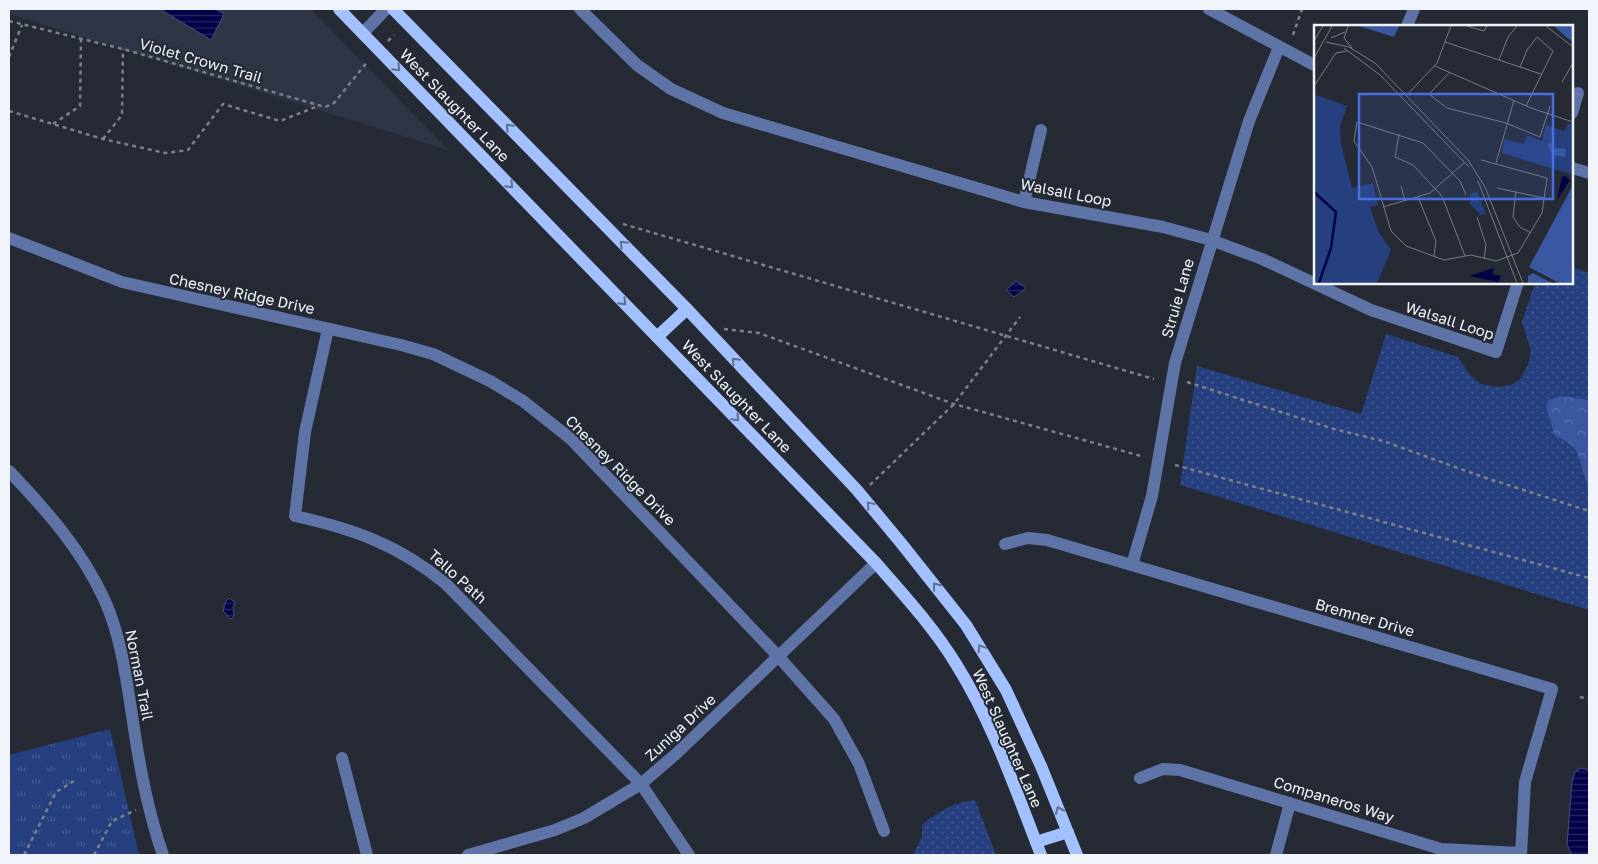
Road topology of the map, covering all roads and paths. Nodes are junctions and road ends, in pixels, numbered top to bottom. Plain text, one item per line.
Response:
1 (339, 9) edge
2 (386, 9) edge
3 (393, 9) edge
4 (580, 9) edge
5 (1208, 9) edge
6 (1302, 9) edge
7 (1414, 9) edge
8 (9, 21) edge
9 (22, 25) junction
10 (1407, 25) edge
11 (364, 32) junction
12 (1293, 35) dead end
13 (81, 38) junction
14 (1279, 47) junction
15 (123, 49) junction
16 (9, 57) edge
17 (368, 61) dead end
18 (1314, 65) edge
19 (1578, 93) dead end
20 (320, 106) junction
21 (1573, 110) edge
22 (9, 111) edge
23 (53, 124) junction
24 (1041, 130) dead end
25 (103, 139) junction
26 (1573, 168) edge
27 (1589, 173) edge
28 (1024, 202) junction
29 (619, 223) dead end
30 (9, 238) edge
31 (1211, 240) junction
32 (1314, 283) edge
33 (1315, 284) edge
34 (1517, 284) edge
35 (687, 309) junction
36 (1020, 317) dead end
37 (722, 328) dead end
38 (328, 329) junction
39 (1007, 335) junction
40 (657, 337) junction
41 (1154, 379) dead end
42 (1187, 382) dead end
43 (954, 404) junction
44 (1141, 456) dead end
45 (1175, 465) dead end
46 (9, 471) edge
47 (868, 487) dead end
48 (1589, 511) edge
49 (1005, 544) dead end
50 (876, 563) junction
51 (1132, 565) junction
52 (1589, 578) edge
53 (778, 656) junction
54 (1580, 696) dead end
55 (1589, 699) edge
56 (342, 758) dead end
57 (1140, 778) dead end
58 (74, 781) dead end
59 (641, 784) junction
60 (1290, 803) junction
61 (136, 810) dead end
62 (884, 831) dead end
63 (1068, 832) junction
64 (1036, 842) junction
65 (489, 852) edge
66 (1521, 854) edge
67 (24, 855) edge
68 (94, 855) edge
69 (163, 855) edge
70 (367, 855) edge
71 (468, 855) edge
72 (689, 855) edge
73 (1041, 855) edge
74 (1077, 855) edge
75 (1276, 855) edge

1 - 11 main road, West Slaughter Lane
2 - 11 street
35 -> 3 main road, West Slaughter Lane
4 - 28 street, Walsall Loop
5 - 14 street
6 - 12 path
7 - 10 street
8 - 9 path, Violet Crown Trail
9 - 13 path, Violet Crown Trail
9 - 16 path
11 -> 40 main road, West Slaughter Lane
13 - 15 path, Violet Crown Trail
13 - 23 path
14 - 18 street
14 - 31 street, Struie Lane
15 - 20 path, Violet Crown Trail
15 - 25 path
17 - 20 path
19 - 21 street
20 - 25 path
22 - 23 path
23 - 25 path
24 - 28 street
26 - 27 street
28 - 31 street, Walsall Loop
29 - 39 path
30 - 38 street, Chesney Ridge Drive
31 - 32 street, Walsall Loop
31 - 51 street, Struie Lane
33 - 34 street, Walsall Loop
35 - 40 main road
63 -> 35 main road, West Slaughter Lane
36 - 39 path
37 - 43 path
38 - 53 street, Chesney Ridge Drive
38 - 59 street, Tello Path
39 - 41 path
39 - 43 path
40 -> 50 main road, West Slaughter Lane
42 - 48 path
43 - 44 path
43 - 47 path
45 - 52 path
46 - 69 street, Norman Trail
49 - 51 street, Bremner Drive
50 - 53 street, Zuniga Drive
50 - 64 main road, West Slaughter Lane
51 - 66 street, Bremner Drive
53 - 59 street, Zuniga Drive
53 - 62 street, Chesney Ridge Drive
54 - 55 path
56 - 70 street
57 - 60 street, Companeros Way
58 - 67 path
59 - 65 street, Zuniga Drive
59 - 72 street, Tello Path
60 - 66 street, Companeros Way
60 - 75 street
61 - 68 path
63 - 64 main road
63 - 74 main road, West Slaughter Lane
64 - 73 main road, West Slaughter Lane
65 - 71 street, Zuniga Drive

